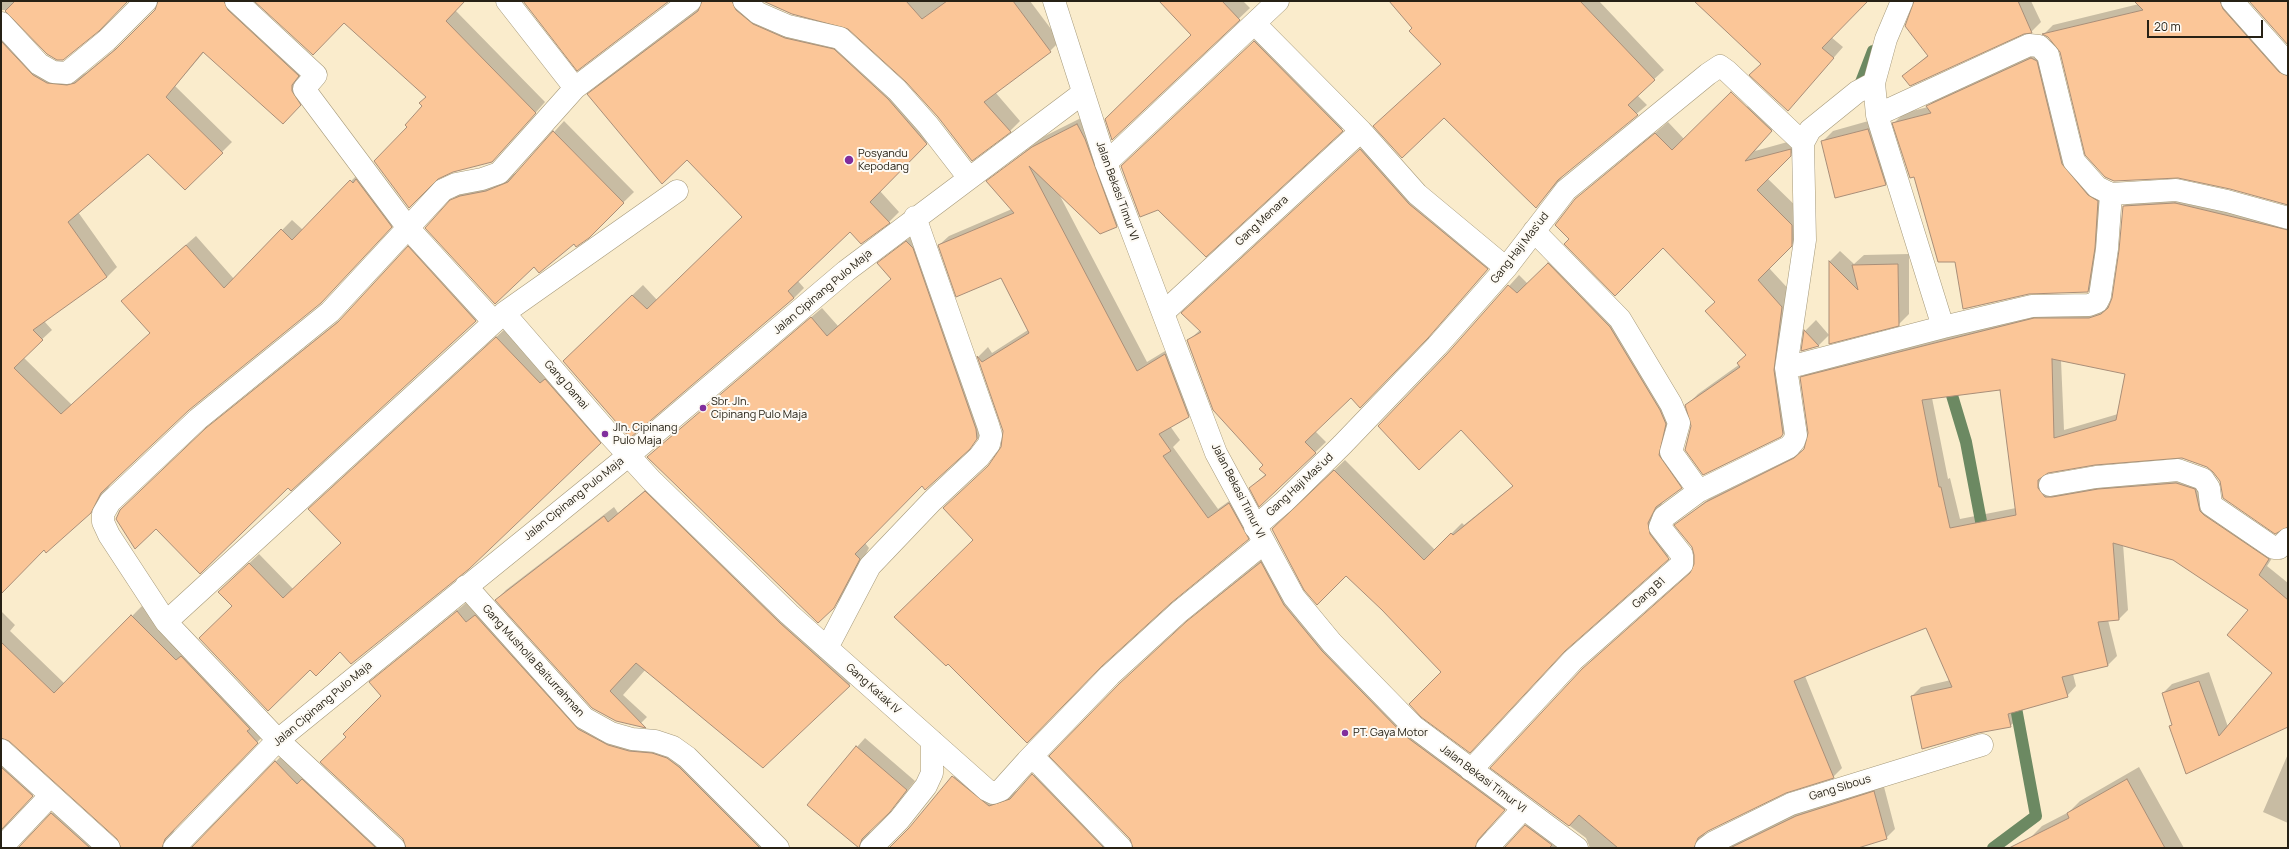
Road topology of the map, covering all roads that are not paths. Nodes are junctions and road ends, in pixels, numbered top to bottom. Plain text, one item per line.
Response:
1 (146, 1) edge
2 (236, 1) edge
3 (507, 1) edge
4 (690, 1) edge
5 (744, 1) edge
6 (1054, 1) edge
7 (1278, 1) edge
8 (1902, 1) edge
9 (2232, 1) edge
10 (1, 23) edge
11 (1254, 24) junction
12 (2288, 64) edge
13 (1865, 87) junction
14 (575, 88) junction
15 (1083, 93) junction
16 (1877, 115) junction
17 (1361, 131) junction
18 (1804, 143) junction
19 (1106, 163) junction
20 (969, 178) junction
21 (677, 191) dead end
22 (2111, 194) junction
23 (915, 217) junction
24 (2288, 218) edge
25 (408, 228) junction
26 (1534, 230) junction
27 (1506, 268) junction
28 (1164, 312) junction
29 (499, 318) junction
30 (1938, 328) junction
31 (1786, 368) junction
32 (628, 456) junction
33 (2050, 485) dead end
34 (1699, 491) junction
35 (1260, 535) junction
36 (2288, 539) edge
37 (466, 586) junction
38 (166, 622) junction
39 (827, 648) junction
40 (278, 740) junction
41 (932, 741) junction
42 (1982, 745) dead end
43 (1, 750) edge
44 (1027, 760) junction
45 (1471, 770) junction
46 (50, 796) junction
47 (1523, 809) junction
48 (1, 848) edge
49 (109, 848) edge
50 (174, 848) edge
51 (394, 848) edge
52 (778, 848) edge
53 (871, 848) edge
54 (1122, 848) edge
55 (1487, 848) edge
56 (1577, 848) edge
57 (1706, 848) edge

1 - 10 street
2 - 25 street, Gang Damai
3 - 14 street
4 - 14 street
5 - 20 street
6 - 15 street, Jalan Bekasi Timur VI
7 - 11 street
8 - 13 street
9 - 12 street
11 - 17 street
11 - 19 street
13 - 16 street
13 - 18 street
14 - 25 street
15 - 19 street, Jalan Bekasi Timur VI
15 - 20 street, Jalan Cipinang Pulo Maja
16 - 22 street
16 - 30 street
17 - 27 street
17 - 28 street, Gang Menara
18 - 26 street, Gang Haji Mas'ud
18 - 31 street
19 - 28 street, Jalan Bekasi Timur VI
20 - 23 street, Jalan Cipinang Pulo Maja
21 - 29 street
22 - 24 street
22 - 30 street
23 - 32 street, Jalan Cipinang Pulo Maja
23 - 39 street
25 - 29 street, Gang Damai
25 - 38 street
26 - 27 street, Gang Haji Mas'ud
26 - 34 street
27 - 35 street, Gang Haji Mas'ud
28 - 35 street, Jalan Bekasi Timur VI
29 - 32 street, Gang Damai
29 - 38 street
30 - 31 street
31 - 34 street, Gang B1
32 - 37 street, Jalan Cipinang Pulo Maja
32 - 39 street, Gang Katak IV
33 - 36 street
34 - 45 street, Gang B1
35 - 44 street, Gang Haji Mas'ud
35 - 45 street, Jalan Bekasi Timur VI
37 - 40 street, Jalan Cipinang Pulo Maja
37 - 52 street, Gang Musholla Baiturrahman
38 - 40 street
39 - 41 street, Gang Katak IV
40 - 50 street, Jalan Cipinang Pulo Maja
40 - 51 street
41 - 44 street, Gang Katak IV
41 - 53 street
42 - 57 street, Gang Sibous
43 - 46 street
44 - 54 street
45 - 47 street, Jalan Bekasi Timur VI
46 - 48 street
46 - 49 street
47 - 55 street
47 - 56 street, Jalan Bekasi Timur VI

